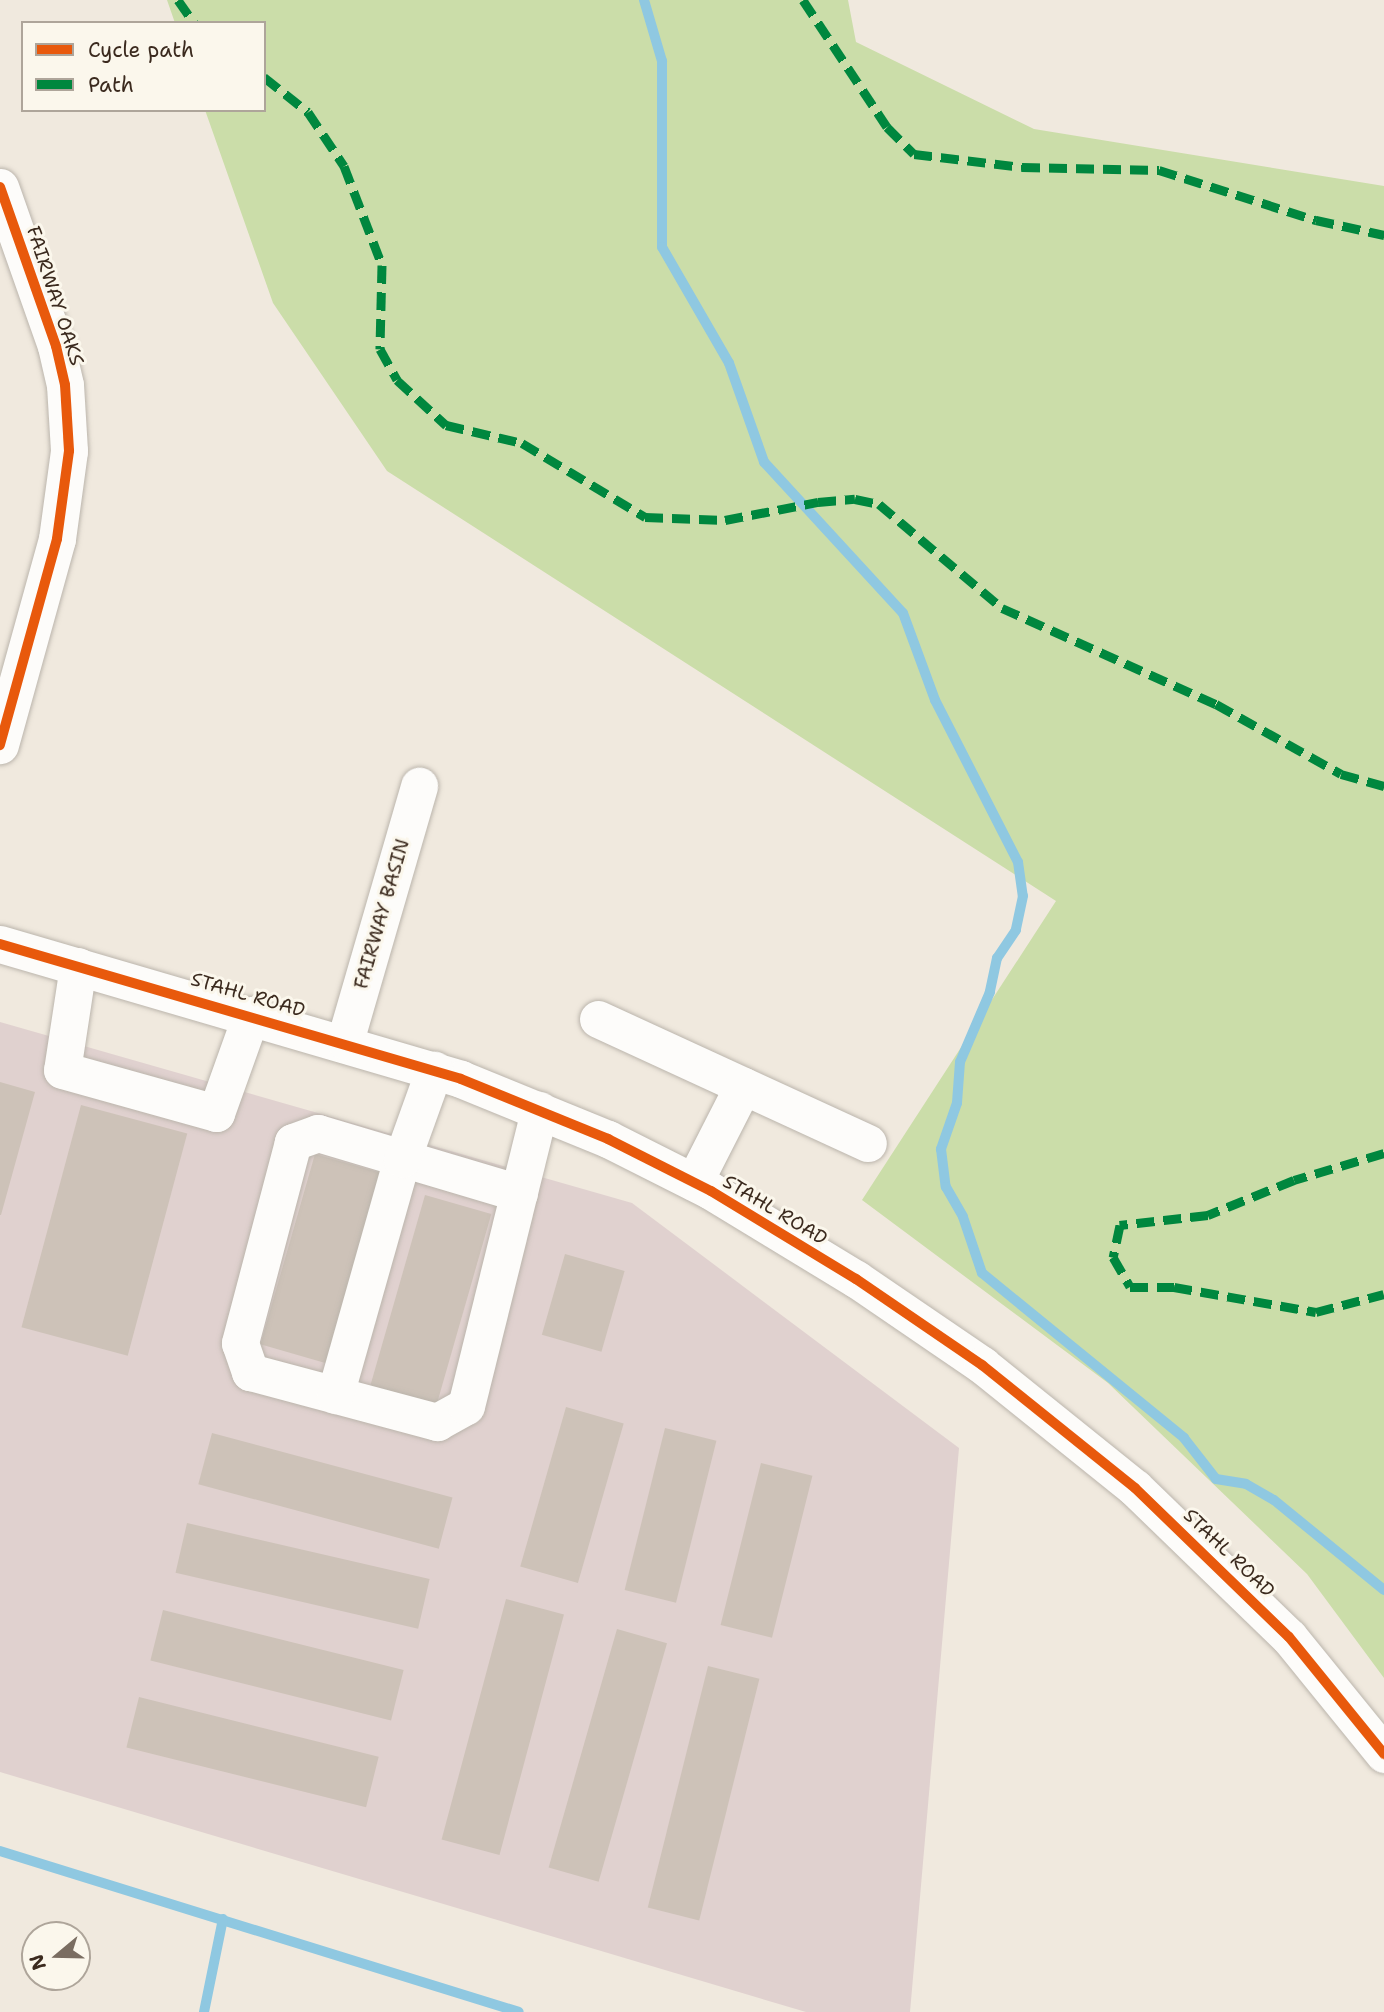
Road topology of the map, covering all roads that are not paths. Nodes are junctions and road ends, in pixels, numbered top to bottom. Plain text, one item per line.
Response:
1 (0, 187) edge
2 (0, 745) edge
3 (419, 786) dead end
4 (0, 944) edge
5 (78, 966) junction
6 (251, 1015) junction
7 (598, 1019) dead end
8 (345, 1041) junction
9 (434, 1070) junction
10 (743, 1086) junction
11 (539, 1110) junction
12 (869, 1143) dead end
13 (402, 1159) junction
14 (694, 1182) junction
15 (519, 1193) junction
16 (335, 1395) junction
17 (1384, 1754) edge

1 - 2 street, FAIRWAY OAKS
3 - 8 street, FAIRWAY BASIN
4 - 5 street, STAHL ROAD
5 - 6 street, STAHL ROAD
5 - 6 street
6 - 8 street, STAHL ROAD
7 - 10 street
8 - 9 street, STAHL ROAD
9 - 11 street, STAHL ROAD
9 - 13 street
10 - 12 street
10 - 14 street
11 - 14 street, STAHL ROAD
11 - 15 street
13 - 15 street
13 - 16 street
13 - 16 street
14 - 17 street, STAHL ROAD
15 - 16 street

